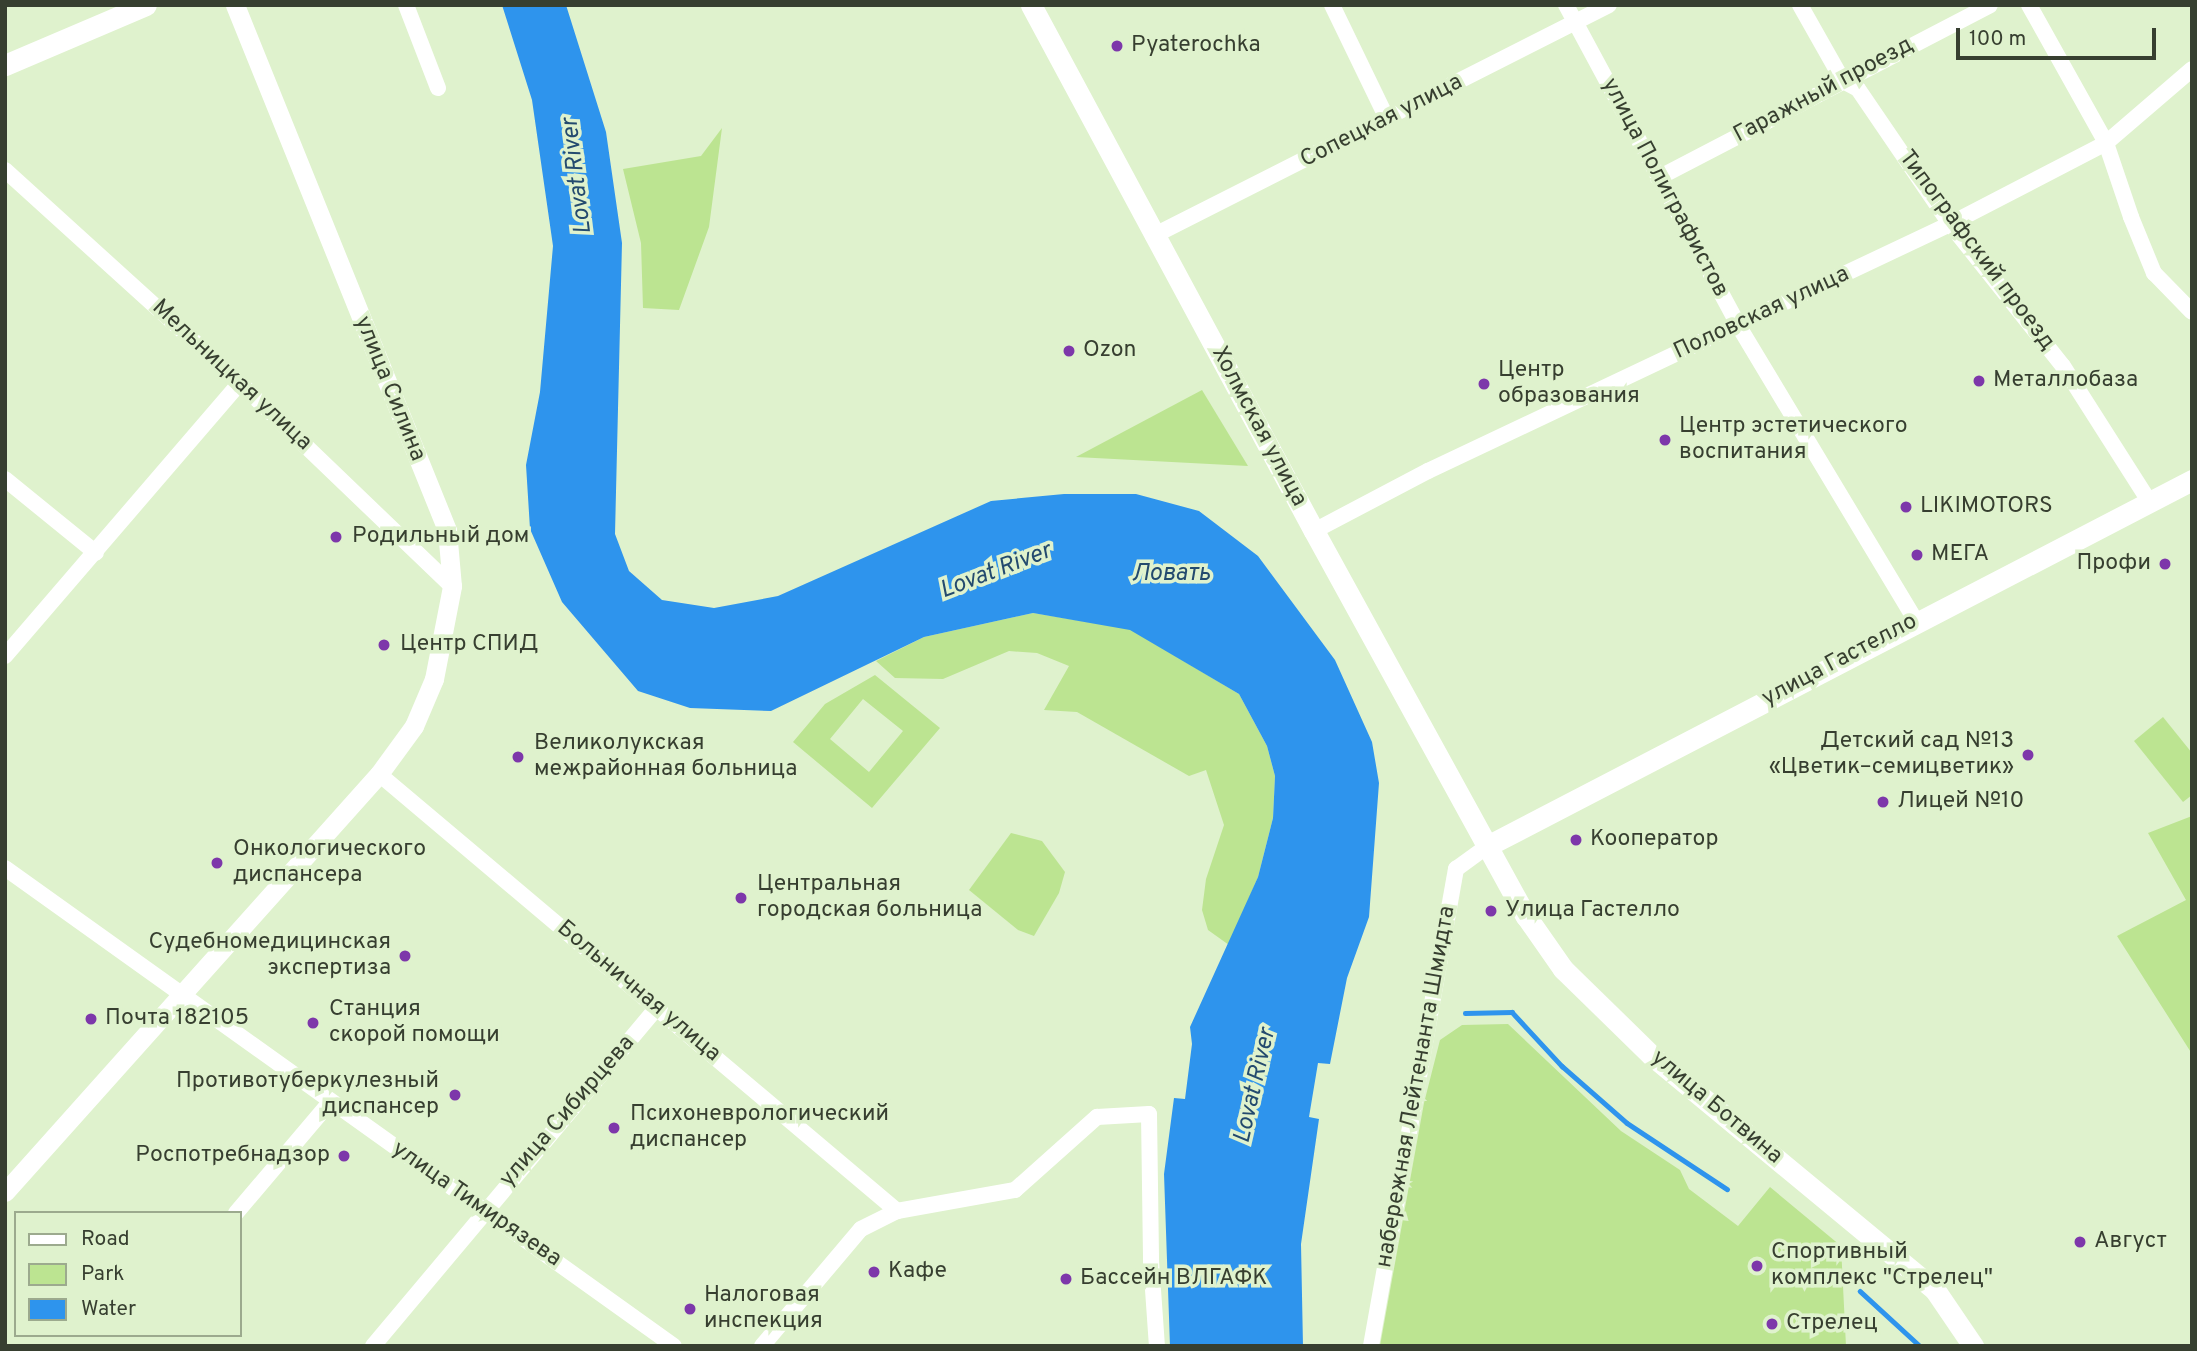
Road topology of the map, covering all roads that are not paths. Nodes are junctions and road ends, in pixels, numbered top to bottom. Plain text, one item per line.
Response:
1 (146, 5) edge
2 (235, 5) edge
3 (406, 5) edge
4 (1031, 5) edge
5 (1332, 5) edge
6 (1566, 5) edge
7 (1609, 5) edge
8 (1800, 5) edge
9 (1990, 5) edge
10 (2029, 5) edge
11 (1575, 23) junction
12 (5, 65) edge
13 (2192, 69) edge
14 (1843, 81) junction
15 (438, 88) dead end
16 (1387, 119) junction
17 (2106, 143) junction
18 (5, 170) edge
19 (1658, 178) junction
20 (1950, 224) junction
21 (1153, 236) junction
22 (2192, 312) edge
23 (1738, 325) junction
24 (240, 383) junction
25 (5, 479) edge
26 (2192, 480) edge
27 (2149, 501) junction
28 (1314, 531) junction
29 (96, 553) junction
30 (452, 586) junction
31 (1916, 621) junction
32 (5, 656) edge
33 (379, 774) junction
34 (1489, 845) junction
35 (5, 868) edge
36 (182, 995) junction
37 (657, 1008) junction
38 (330, 1102) junction
39 (5, 1192) edge
40 (484, 1210) junction
41 (238, 1211) edge
42 (897, 1211) junction
43 (373, 1346) edge
44 (674, 1346) edge
45 (762, 1346) edge
46 (1157, 1346) edge
47 (1371, 1346) edge
48 (1973, 1346) edge

1 - 12 main road
2 - 30 street, улица Силина
3 - 15 street
4 - 21 main road, Холмская улица
5 - 16 street
6 - 11 street, улица Полиграфистов
7 - 11 street, Сопецкая улица
8 - 14 street, Типографский проезд
9 - 14 street, Гаражный проезд
10 - 17 street
11 - 16 street, Сопецкая улица
11 - 19 street, улица Полиграфистов
13 - 17 street, Половская улица
14 - 19 street, Гаражный проезд
14 - 20 street, Типографский проезд
16 - 21 street, Сопецкая улица
17 - 20 street, Половская улица
17 - 22 street
18 - 24 street, Мельницкая улица
19 - 23 street, улица Полиграфистов
20 - 23 street, Половская улица
20 - 27 street, Типографский проезд
21 - 28 main road, Холмская улица
23 - 28 street, Половская улица
23 - 31 street, улица Полиграфистов
24 - 29 street
24 - 30 street, Мельницкая улица
25 - 29 street
26 - 27 main road, улица Гастелло
27 - 31 main road, улица Гастелло
28 - 34 main road, Холмская улица
29 - 32 street
30 - 33 street, улица Силина
31 - 34 main road, улица Гастелло
33 - 36 street, улица Силина
33 - 37 street, Больничная улица
34 - 47 street, набережная Лейтенанта Шмидта
34 - 48 main road, улица Ботвина
35 - 36 street, улица Тимирязева
36 - 38 street, улица Тимирязева
36 - 39 street, улица Силина
37 - 40 street, улица Сибирцева
37 - 42 street, Больничная улица
38 - 40 street, улица Тимирязева
38 - 41 street
40 - 43 street, улица Сибирцева
40 - 44 street, улица Тимирязева
42 - 45 street
42 - 46 street

